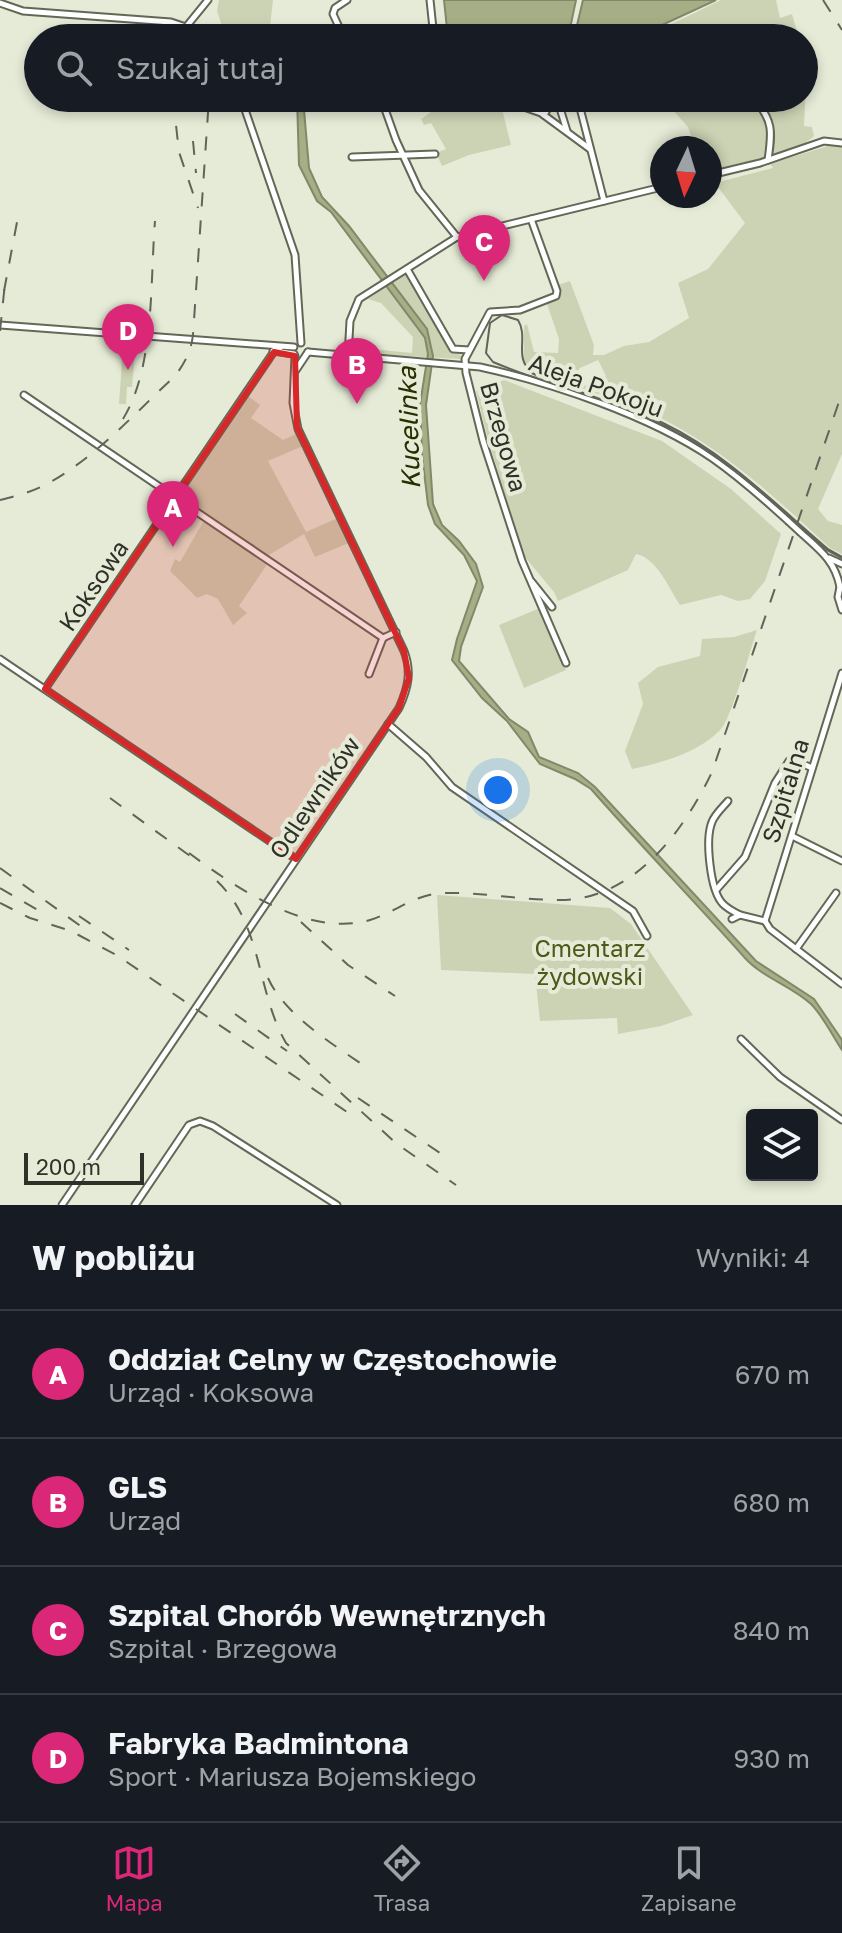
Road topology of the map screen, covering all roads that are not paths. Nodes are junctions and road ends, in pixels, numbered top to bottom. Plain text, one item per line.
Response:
1 (208, 0) edge
2 (347, 0) edge
3 (430, 0) edge
4 (0, 3) edge
5 (176, 24) edge
6 (188, 24) edge
7 (338, 24) edge
8 (433, 24) edge
9 (246, 112) edge
10 (386, 112) edge
11 (536, 112) edge
12 (546, 112) edge
13 (561, 112) edge
14 (581, 112) edge
15 (765, 112) edge
16 (544, 115) junction
17 (567, 132) junction
18 (842, 143) edge
19 (590, 149) junction
20 (435, 154) dead end
21 (403, 155) junction
22 (352, 157) dead end
23 (768, 160) junction
24 (722, 172) edge
25 (650, 190) edge
26 (604, 201) junction
27 (531, 219) junction
28 (457, 237) junction
29 (404, 271) junction
30 (0, 325) edge
31 (301, 343) junction
32 (261, 346) junction
33 (281, 347) junction
34 (469, 350) junction
35 (274, 352) junction
36 (308, 352) junction
37 (296, 354) junction
38 (348, 357) junction
39 (466, 365) junction
40 (24, 395) dead end
41 (176, 498) junction
42 (828, 557) junction
43 (842, 564) edge
44 (531, 581) junction
45 (841, 584) edge
46 (552, 607) dead end
47 (842, 610) edge
48 (396, 632) junction
49 (383, 638) junction
50 (0, 659) edge
51 (566, 663) dead end
52 (842, 673) edge
53 (369, 674) dead end
54 (45, 689) junction
55 (388, 724) junction
56 (812, 768) junction
57 (728, 801) dead end
58 (792, 836) junction
59 (296, 859) junction
60 (842, 861) edge
61 (716, 890) junction
62 (836, 893) dead end
63 (740, 915) junction
64 (732, 919) dead end
65 (765, 921) junction
66 (647, 936) dead end
67 (796, 949) junction
68 (841, 981) edge
69 (741, 1039) dead end
70 (842, 1120) edge
71 (62, 1205) edge
72 (135, 1205) edge
73 (337, 1205) edge

1 - 6 street
2 - 7 street
3 - 8 street
4 - 5 street
9 - 31 street
10 - 21 street
11 - 16 street
12 - 16 street
13 - 17 street
14 - 19 street
15 - 23 street
16 - 17 street
17 - 19 street
18 - 23 street
19 - 26 street
20 - 21 street
21 - 22 street
21 - 28 street
23 - 24 street
25 - 26 street
26 - 27 street
27 - 28 street
27 - 34 street, Brzegowa
28 - 29 street
29 - 34 street
29 - 38 street
30 - 32 street
31 - 36 street
31 - 37 street
32 - 33 street
32 - 35 street
33 - 35 street, Koksowa
33 - 37 street
34 - 39 street, Brzegowa
35 - 37 street
35 - 41 street, Koksowa
36 - 37 street
36 - 38 street, Aleja Pokoju
37 - 48 street, Odlewników
38 - 39 street, Aleja Pokoju
39 - 42 street, Aleja Pokoju, bridge
39 - 44 street, Brzegowa
40 - 41 street
41 - 49 street
41 - 54 street, Koksowa
42 - 43 street, Aleja Pokoju
42 - 45 street, Aleja Pokoju
44 - 46 street, Brzegowa
44 - 51 street, Brzegowa
45 - 47 street, Aleja Pokoju
48 - 49 street
48 - 55 street, Odlewników
49 - 53 street
50 - 54 street
52 - 56 street, Szpitalna
54 - 59 street
55 - 59 street, Odlewników
55 - 66 street
56 - 58 street, Szpitalna
56 - 61 street
57 - 61 street
58 - 60 street
58 - 65 street, Szpitalna
59 - 71 street, Odlewników
61 - 63 street
62 - 67 street
63 - 64 street
63 - 65 street
65 - 67 street
67 - 68 street
69 - 70 street
72 - 73 street

